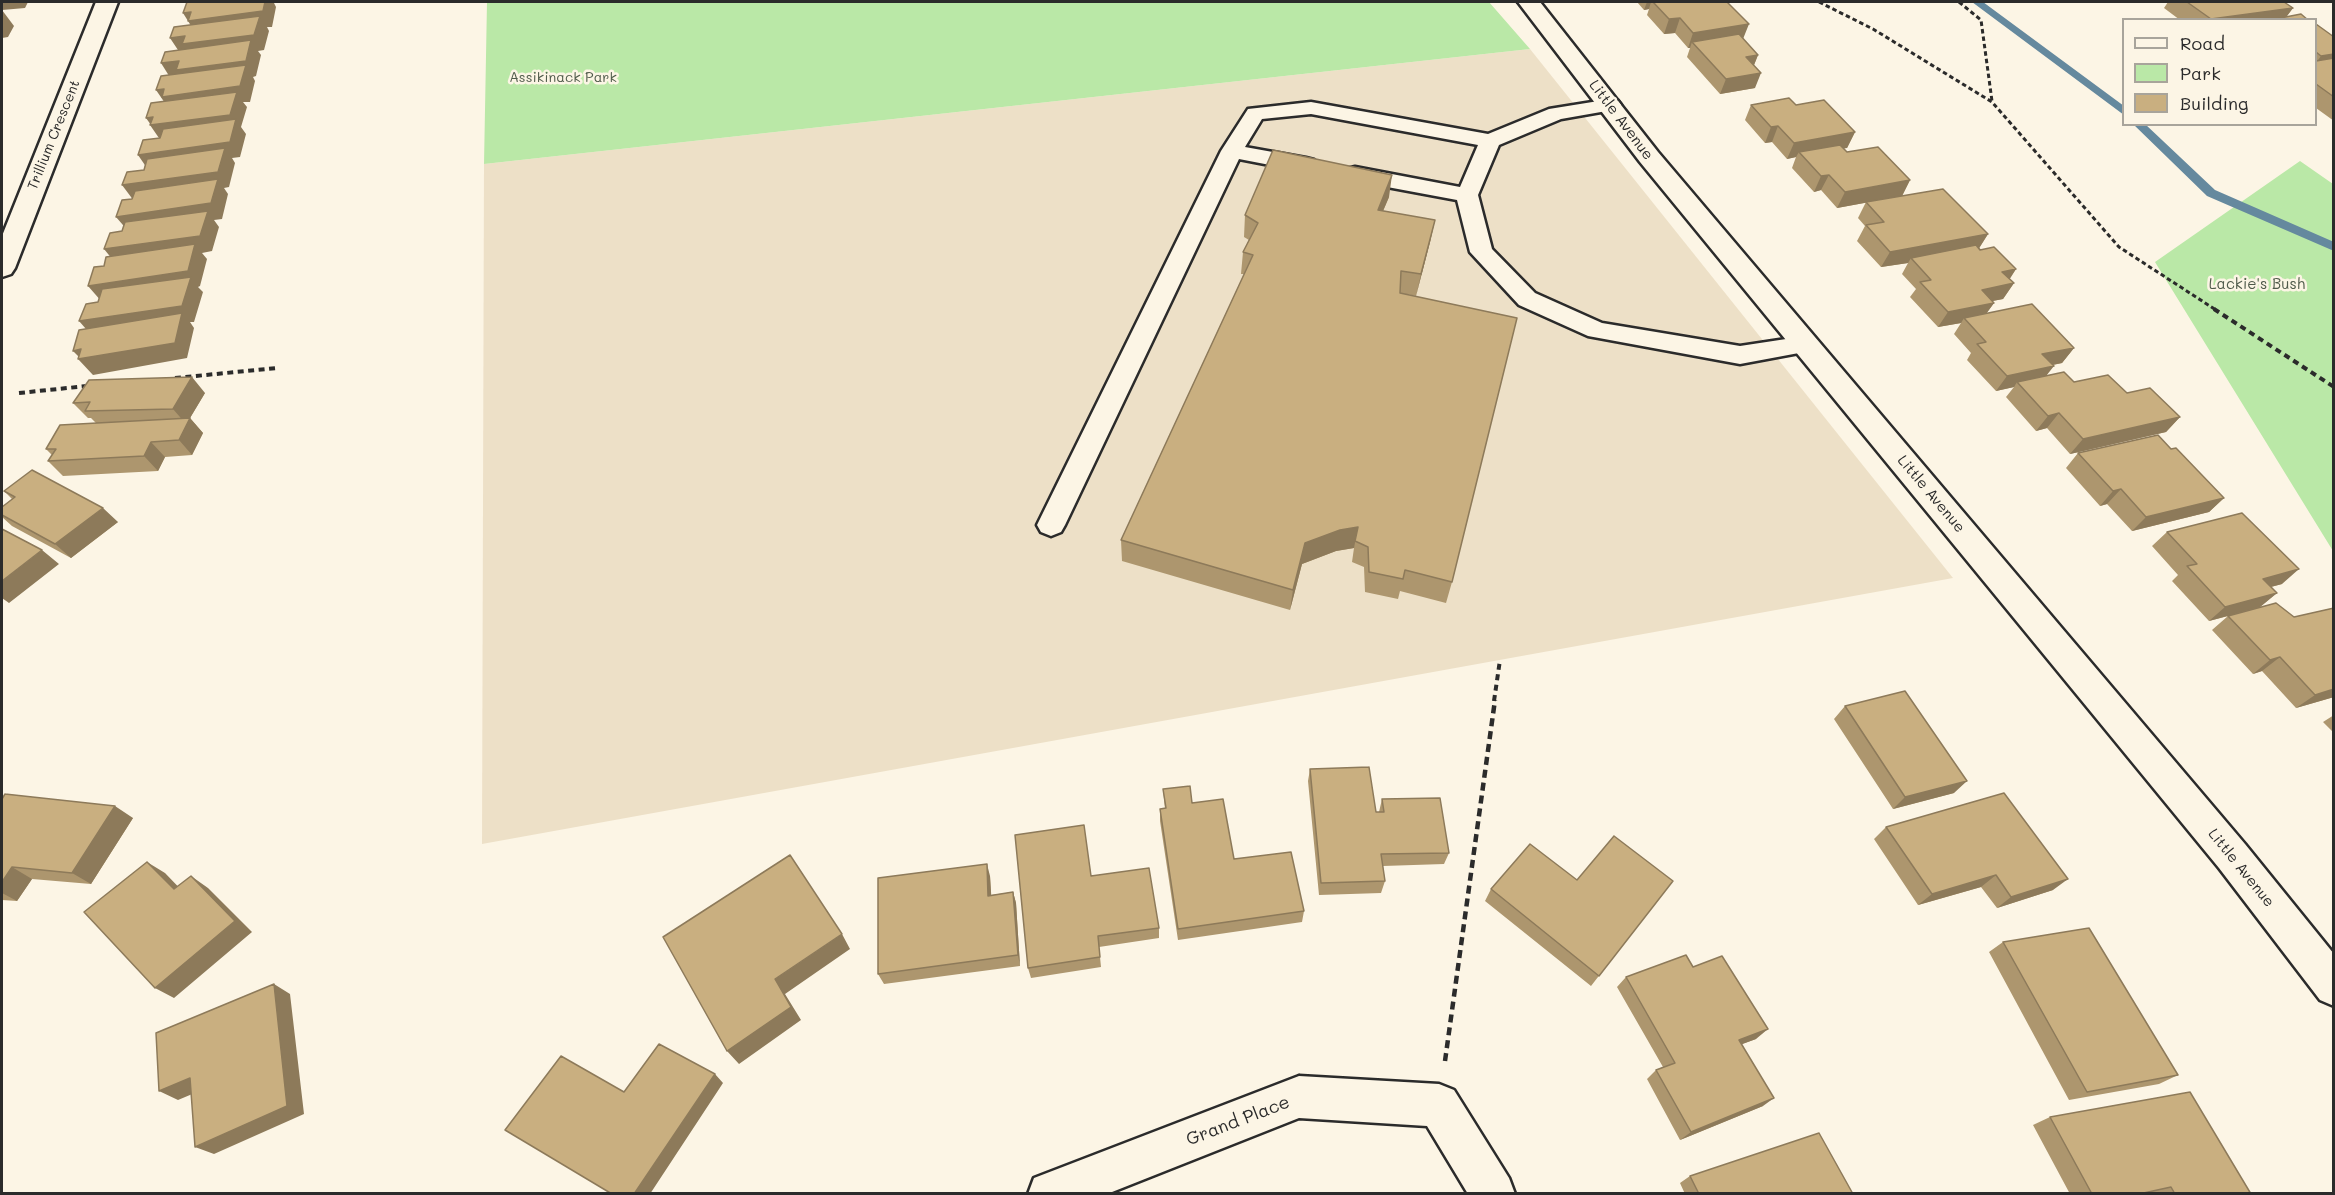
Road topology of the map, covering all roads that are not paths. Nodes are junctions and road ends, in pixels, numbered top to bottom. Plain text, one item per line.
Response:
1 (107, 2) edge
2 (1529, 2) edge
3 (1611, 105) junction
4 (1490, 141) junction
5 (1232, 151) junction
6 (1467, 195) junction
7 (2, 268) edge
8 (1806, 344) junction
9 (1051, 525) dead end
10 (2334, 986) edge
11 (1050, 1194) edge
12 (1492, 1194) edge

1 - 7 street, Trillium Crescent
2 - 3 street, Little Avenue
3 - 4 lane
3 - 8 street, Little Avenue
4 - 5 lane
4 - 6 lane
5 - 6 lane
5 - 9 lane
6 - 8 lane
8 - 10 street, Little Avenue
11 - 12 street, Grand Place

